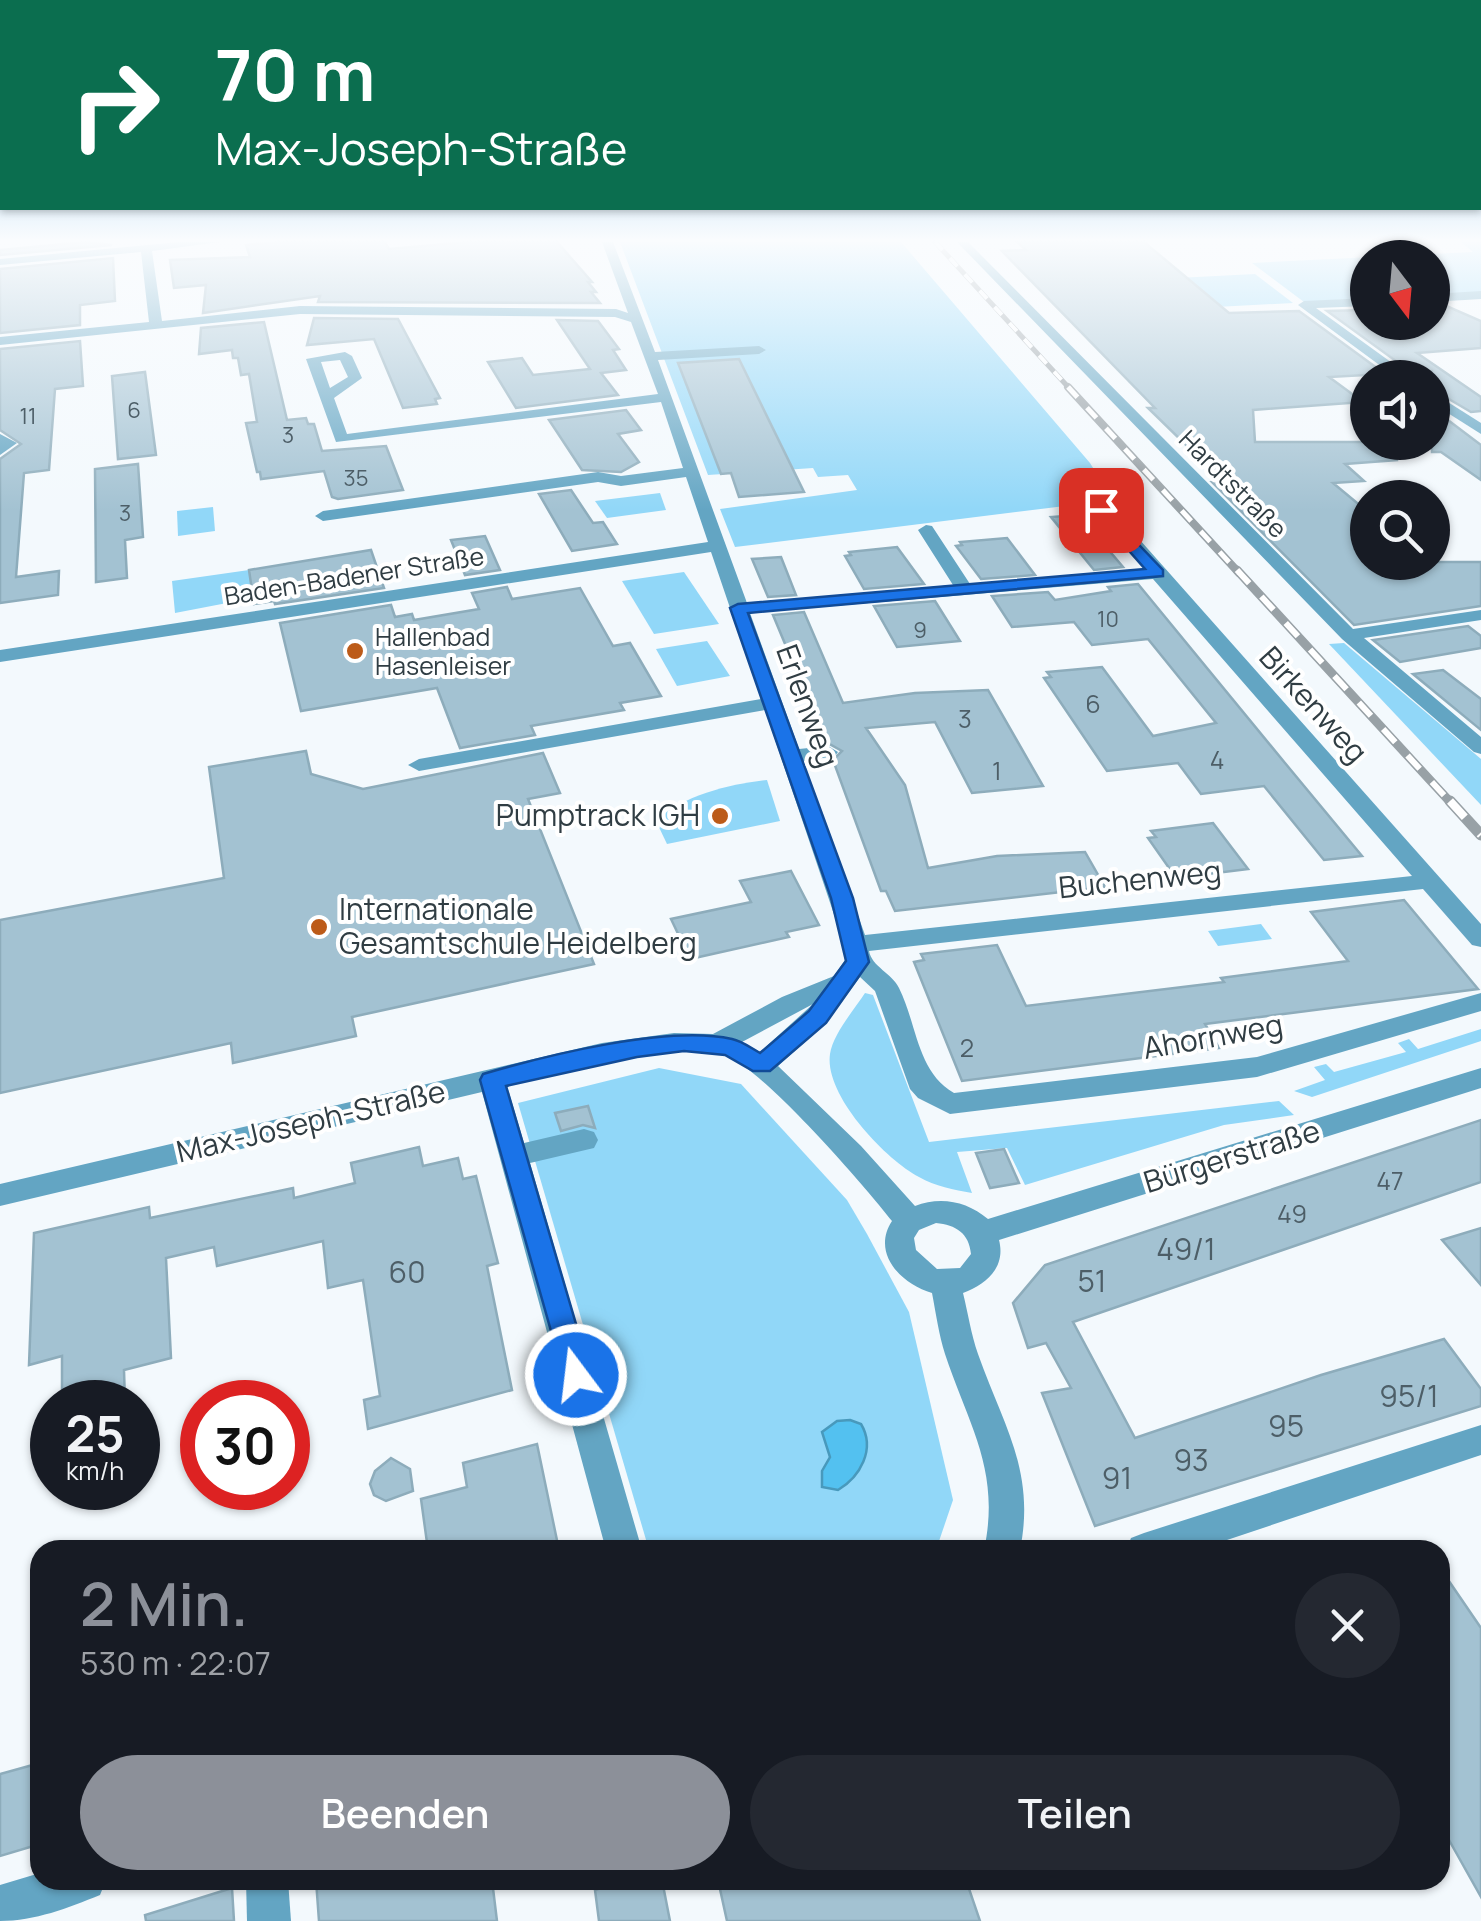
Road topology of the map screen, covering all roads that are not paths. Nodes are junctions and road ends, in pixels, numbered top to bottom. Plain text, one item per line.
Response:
1 (86, 332) edge
2 (641, 332) edge
3 (1050, 332) edge
4 (1353, 340) edge
5 (0, 341) edge
6 (759, 350) dead end
7 (650, 356) junction
8 (1381, 360) edge
9 (325, 398) dead end
10 (666, 398) junction
11 (1450, 408) edge
12 (1481, 430) edge
13 (0, 438) edge
14 (0, 450) edge
15 (692, 472) junction
16 (1078, 480) dead end
17 (1101, 510) junction
18 (1077, 512) dead end
19 (323, 516) dead end
20 (926, 530) dead end
21 (715, 546) junction
22 (1157, 573) junction
23 (964, 588) junction
24 (738, 608) junction
25 (1481, 616) edge
26 (1349, 635) junction
27 (0, 656) edge
28 (1262, 694) junction
29 (1232, 697) dead end
30 (772, 703) junction
31 (1481, 721) edge
32 (660, 723) junction
33 (1455, 726) junction
34 (500, 739) dead end
35 (1481, 748) edge
36 (828, 752) dead end
37 (791, 756) junction
38 (420, 764) dead end
39 (1431, 881) junction
40 (1481, 939) edge
41 (857, 953) junction
42 (838, 983) junction
43 (1481, 1002) edge
44 (717, 1044) junction
45 (762, 1065) junction
46 (1481, 1078) edge
47 (492, 1080) junction
48 (950, 1104) joint
49 (584, 1140) dead end
50 (514, 1156) junction
51 (0, 1195) edge
52 (909, 1220) junction
53 (983, 1233) junction
54 (945, 1283) junction
55 (1481, 1440) edge
56 (621, 1540) edge
57 (1005, 1540) edge
58 (1185, 1540) edge
59 (52, 1890) edge
60 (267, 1890) edge
61 (0, 1906) edge
62 (269, 1921) edge

1 - 5 street
2 - 7 street, Erlenweg
3 - 26 street, Hardtstraße
4 - 8 street
6 - 7 street
7 - 10 street, Erlenweg
9 - 10 street
10 - 15 street, Erlenweg
11 - 12 street
13 - 14 street
15 - 19 street
15 - 21 street, Erlenweg
16 - 17 street, Birkenweg
17 - 18 street
17 - 22 street, Birkenweg
20 - 23 street
21 - 24 street, Erlenweg
21 - 27 street, Baden-Badener Straße
22 - 23 street
22 - 28 street, Birkenweg
23 - 24 street
24 - 30 street, Erlenweg
25 - 26 street
26 - 33 street, Hardtstraße
28 - 29 street
28 - 39 street, Birkenweg
30 - 32 street
30 - 37 street, Erlenweg
31 - 33 street
32 - 34 street
32 - 38 street
33 - 35 street, Hardtstraße
36 - 37 street
37 - 41 street, Erlenweg
39 - 40 street, Birkenweg
39 - 41 street, Buchenweg
41 - 42 street
41 - 48 street, Erlenweg
42 - 44 street
42 - 45 street
43 - 48 street, Ahornweg
44 - 45 street, Max-Joseph-Straße
44 - 47 street, Max-Joseph-Straße
45 - 52 street, Max-Joseph-Straße
46 - 53 street, Bürgerstraße
47 - 50 street
47 - 51 street, Max-Joseph-Straße
49 - 50 street
50 - 56 street
52 - 53 street
52 - 54 street
53 - 54 street
54 - 57 street
55 - 58 street
59 - 61 street
60 - 62 street

